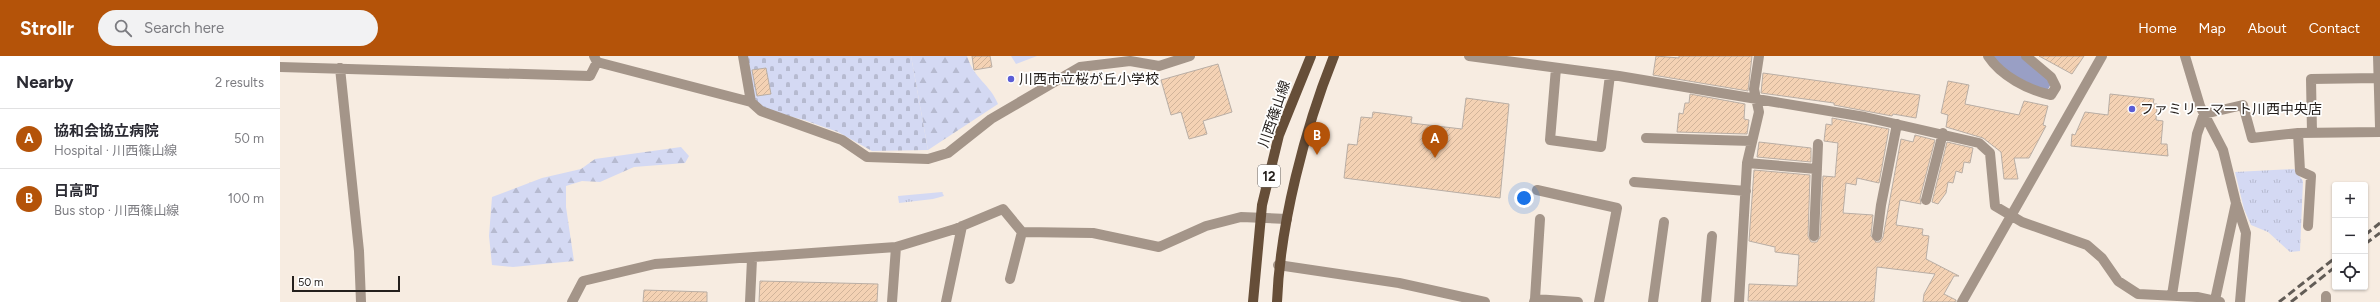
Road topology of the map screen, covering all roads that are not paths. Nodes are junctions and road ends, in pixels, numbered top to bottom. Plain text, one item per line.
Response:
1 (743, 56) edge
2 (1190, 56) edge
3 (1311, 56) edge
4 (1334, 56) edge
5 (1469, 56) edge
6 (1759, 56) edge
7 (1988, 56) edge
8 (2026, 56) edge
9 (2102, 56) edge
10 (2185, 56) edge
11 (2378, 56) edge
12 (1497, 58) edge
13 (596, 59) edge
14 (1528, 60) edge
15 (280, 67) edge
16 (340, 68) junction
17 (1556, 68) junction
18 (1610, 75) junction
19 (2378, 78) junction
20 (1756, 100) junction
21 (751, 102) junction
22 (2204, 114) junction
23 (1897, 124) junction
24 (2380, 126) edge
25 (1943, 133) junction
26 (2298, 133) junction
27 (2312, 133) junction
28 (1646, 138) dead end
29 (1752, 141) junction
30 (1818, 144) dead end
31 (1747, 163) junction
32 (1817, 169) junction
33 (1634, 182) dead end
34 (1537, 190) dead end
35 (1746, 191) junction
36 (1926, 200) dead end
37 (2236, 203) junction
38 (2010, 216) junction
39 (1261, 218) junction
40 (1287, 219) junction
41 (1540, 219) dead end
42 (1664, 222) dead end
43 (962, 226) junction
44 (2308, 226) dead end
45 (1022, 232) junction
46 (1712, 236) dead end
47 (1814, 236) dead end
48 (1877, 236) dead end
49 (896, 247) junction
50 (752, 259) junction
51 (1278, 265) junction
52 (1010, 279) dead end
53 (2172, 295) junction
54 (1534, 300) edge
55 (2217, 301) edge
56 (361, 302) edge
57 (572, 302) edge
58 (750, 302) edge
59 (892, 302) edge
60 (946, 302) edge
61 (1253, 302) edge
62 (1277, 302) edge
63 (1485, 302) edge
64 (1578, 302) edge
65 (1598, 302) edge
66 (1653, 302) edge
67 (1706, 302) edge
68 (1739, 302) edge
69 (1962, 302) edge
70 (2240, 302) edge

1 - 21 street
2 - 21 street
3 - 39 main road, 川西篠山線 / 12
4 - 40 main road, 12
5 - 12 street
6 - 20 street
7 - 8 street
9 - 38 street
10 - 22 street
11 - 19 street
12 - 14 street
13 - 16 street
13 - 21 street
14 - 17 street
15 - 16 street
16 - 56 street
17 - 18 street
17 - 18 street
18 - 20 street
19 - 24 street
19 - 27 street
20 - 23 street
20 - 29 street
22 - 26 street
22 - 37 street
22 - 53 street
23 - 25 street
23 - 48 street
24 - 27 street
25 - 36 street
25 - 38 street
26 - 27 street
26 - 44 street
28 - 29 street
29 - 31 street
30 - 32 street
31 - 32 street
31 - 35 street
32 - 47 street
33 - 35 street
34 - 65 street
35 - 68 street
37 - 55 street
37 - 70 street
38 - 53 street
38 - 69 street
39 - 40 street
39 - 45 street
39 - 61 main road, 川西篠山線 / 12
40 - 51 main road, 12
41 - 54 street
42 - 66 street
43 - 45 street
43 - 49 street
43 - 60 street
45 - 52 street
46 - 67 street
49 - 50 street
49 - 59 street
50 - 57 street
50 - 58 street
51 - 62 main road, 12
51 - 63 street
53 - 55 street
54 - 64 street

